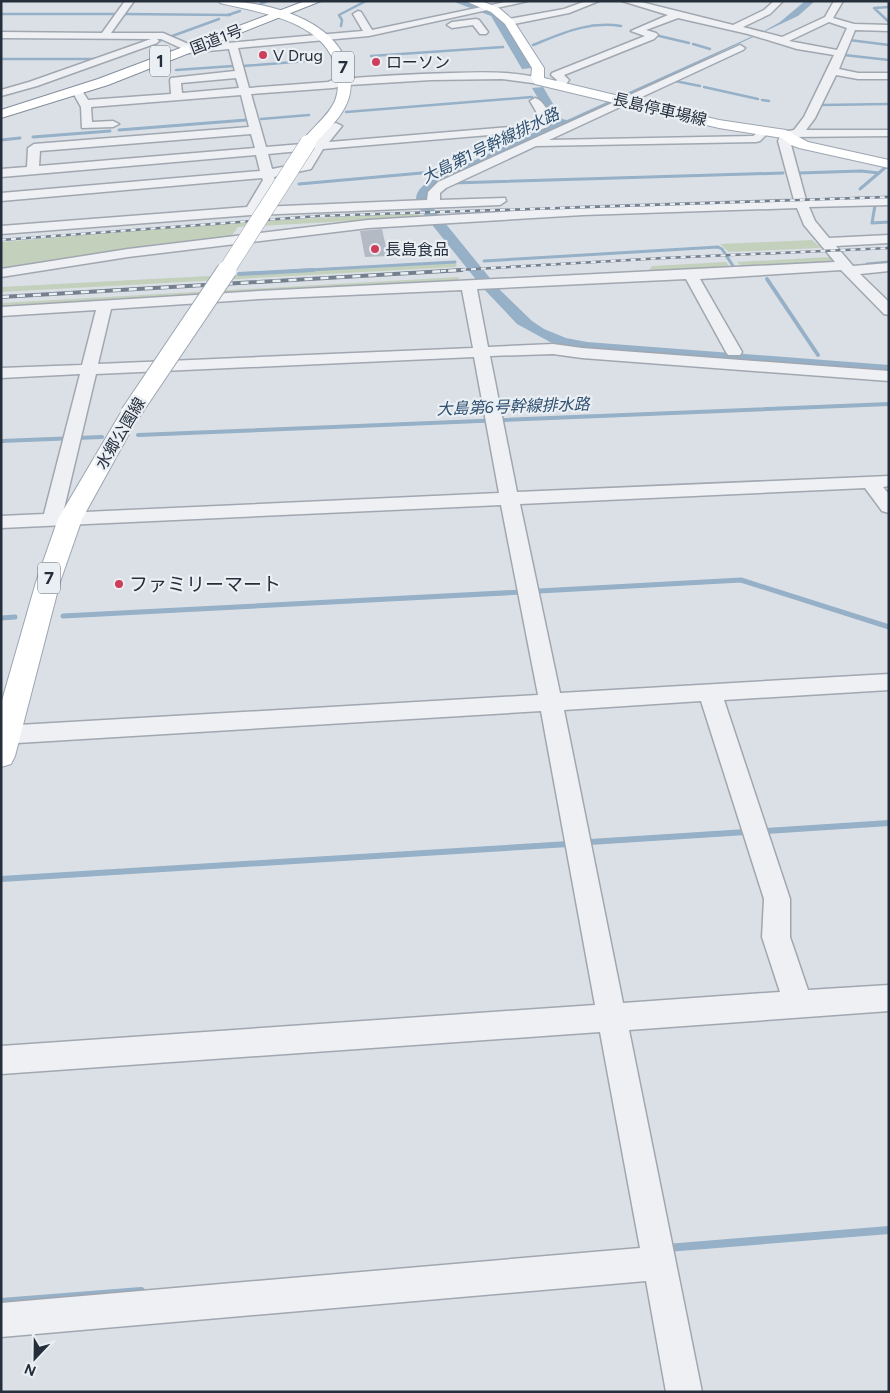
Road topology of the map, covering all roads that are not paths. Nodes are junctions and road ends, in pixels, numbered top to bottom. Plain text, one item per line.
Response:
1 (130, 1) edge
2 (224, 1) edge
3 (316, 1) edge
4 (470, 1) edge
5 (524, 1) edge
6 (595, 1) edge
7 (626, 1) edge
8 (767, 1) edge
9 (839, 1) edge
10 (778, 2) edge
11 (489, 9) junction
12 (358, 14) dead end
13 (278, 15) junction
14 (677, 15) junction
15 (828, 19) junction
16 (430, 22) junction
17 (509, 22) junction
18 (853, 27) junction
19 (734, 28) junction
20 (889, 28) edge
21 (483, 32) dead end
22 (369, 33) junction
23 (759, 34) junction
24 (1, 35) edge
25 (104, 36) junction
26 (166, 38) junction
27 (318, 38) junction
28 (233, 46) junction
29 (740, 48) dead end
30 (189, 50) junction
31 (839, 53) junction
32 (833, 71) junction
33 (240, 74) junction
34 (889, 76) edge
35 (540, 81) junction
36 (337, 83) junction
37 (1, 84) edge
38 (33, 84) junction
39 (557, 85) junction
40 (77, 91) junction
41 (245, 92) junction
42 (1, 93) edge
43 (177, 96) junction
44 (535, 101) dead end
45 (624, 101) junction
46 (112, 102) junction
47 (86, 104) junction
48 (1, 114) edge
49 (113, 124) junction
50 (336, 126) dead end
51 (256, 130) junction
52 (544, 131) junction
53 (763, 132) junction
54 (889, 133) edge
55 (792, 134) junction
56 (28, 137) dead end
57 (116, 142) junction
58 (529, 144) junction
59 (314, 145) junction
60 (34, 148) junction
61 (261, 151) junction
62 (118, 163) junction
63 (889, 164) edge
64 (33, 170) junction
65 (1, 173) edge
66 (268, 174) junction
67 (889, 190) edge
68 (1, 197) edge
69 (119, 198) junction
70 (799, 198) junction
71 (561, 199) dead end
72 (512, 201) dead end
73 (889, 201) edge
74 (431, 203) junction
75 (251, 211) junction
76 (120, 220) junction
77 (1, 230) edge
78 (889, 239) edge
79 (825, 242) junction
80 (889, 267) edge
81 (848, 268) junction
82 (1, 273) edge
83 (691, 276) junction
84 (473, 285) junction
85 (105, 305) junction
86 (886, 306) edge
87 (1, 312) edge
88 (694, 349) dead end
89 (481, 351) junction
90 (734, 352) junction
91 (889, 362) edge
92 (89, 369) junction
93 (1, 372) edge
94 (889, 376) edge
95 (889, 481) edge
96 (870, 482) junction
97 (509, 498) junction
98 (889, 507) edge
99 (61, 519) junction
100 (1, 522) edge
101 (889, 682) edge
102 (710, 693) junction
103 (551, 702) junction
104 (3, 741) edge
105 (889, 998) edge
106 (798, 1004) junction
107 (611, 1017) junction
108 (1, 1060) edge
109 (660, 1263) junction
110 (1, 1320) edge
111 (684, 1392) edge

1 - 25 street
2 - 13 main road, 7
3 - 13 main road, 国道1号 / 1
4 - 11 main road
5 - 11 street
6 - 17 street
7 - 14 street
8 - 10 street
9 - 15 street
10 - 19 street
11 - 16 street
11 - 17 main road
12 - 22 street
13 - 27 main road, 7
13 - 30 main road, 国道1号 / 1
14 - 19 street
14 - 39 street
15 - 18 street
15 - 23 street
16 - 21 street
16 - 22 street
17 - 35 main road
18 - 20 street
18 - 31 street
19 - 23 street
22 - 27 street
23 - 31 street
24 - 25 street
25 - 26 street
26 - 30 street
26 - 38 street
27 - 28 street
27 - 36 main road, 7
28 - 30 street
28 - 33 street
29 - 45 street
30 - 40 main road, 国道1号 / 1
31 - 32 street
32 - 34 street
32 - 55 street
33 - 41 street
33 - 43 street
35 - 36 street
35 - 39 main road, 長島停車場線
36 - 41 street
36 - 59 main road, 水郷公園線 / 7
37 - 38 street
38 - 42 street
39 - 45 main road, 長島停車場線
40 - 47 street
40 - 48 main road, 国道1号 / 1
41 - 43 street
41 - 51 street
43 - 46 street
44 - 52 street
45 - 52 street
45 - 53 main road, 長島停車場線
46 - 47 street
46 - 49 street
47 - 49 street
49 - 57 street
50 - 59 street
51 - 57 street
51 - 61 street
52 - 58 street
52 - 59 street
53 - 55 main road, 長島停車場線
53 - 58 street
54 - 55 street
55 - 63 main road, 長島停車場線
55 - 70 street
56 - 60 street
57 - 60 street
57 - 62 street
58 - 74 street
59 - 61 street
59 - 66 street
59 - 99 main road, 水郷公園線 / 7, bridge
60 - 64 street
61 - 62 street
61 - 66 street
62 - 64 street
62 - 69 street
64 - 65 street
66 - 69 street
66 - 75 street
67 - 70 street
68 - 69 street
69 - 76 street
70 - 71 street
70 - 73 street
70 - 79 street
70 - 82 street
72 - 74 street
74 - 75 street
75 - 76 street
76 - 77 street
78 - 79 street
79 - 81 street
80 - 81 street
81 - 83 street
81 - 86 street
83 - 84 street
83 - 90 street
84 - 85 street
84 - 89 street
85 - 87 street
85 - 92 street
88 - 90 street
89 - 92 street
89 - 94 street
89 - 97 street
90 - 91 street
92 - 93 street
92 - 99 street
95 - 96 street
96 - 97 street
96 - 98 street
97 - 99 street
97 - 103 street
99 - 100 street
99 - 104 main road, 水郷公園線 / 7
101 - 102 street
102 - 103 street
102 - 106 street
103 - 104 street
103 - 107 street
105 - 106 street
106 - 107 street
107 - 108 street
107 - 109 street
109 - 110 street
109 - 111 street

